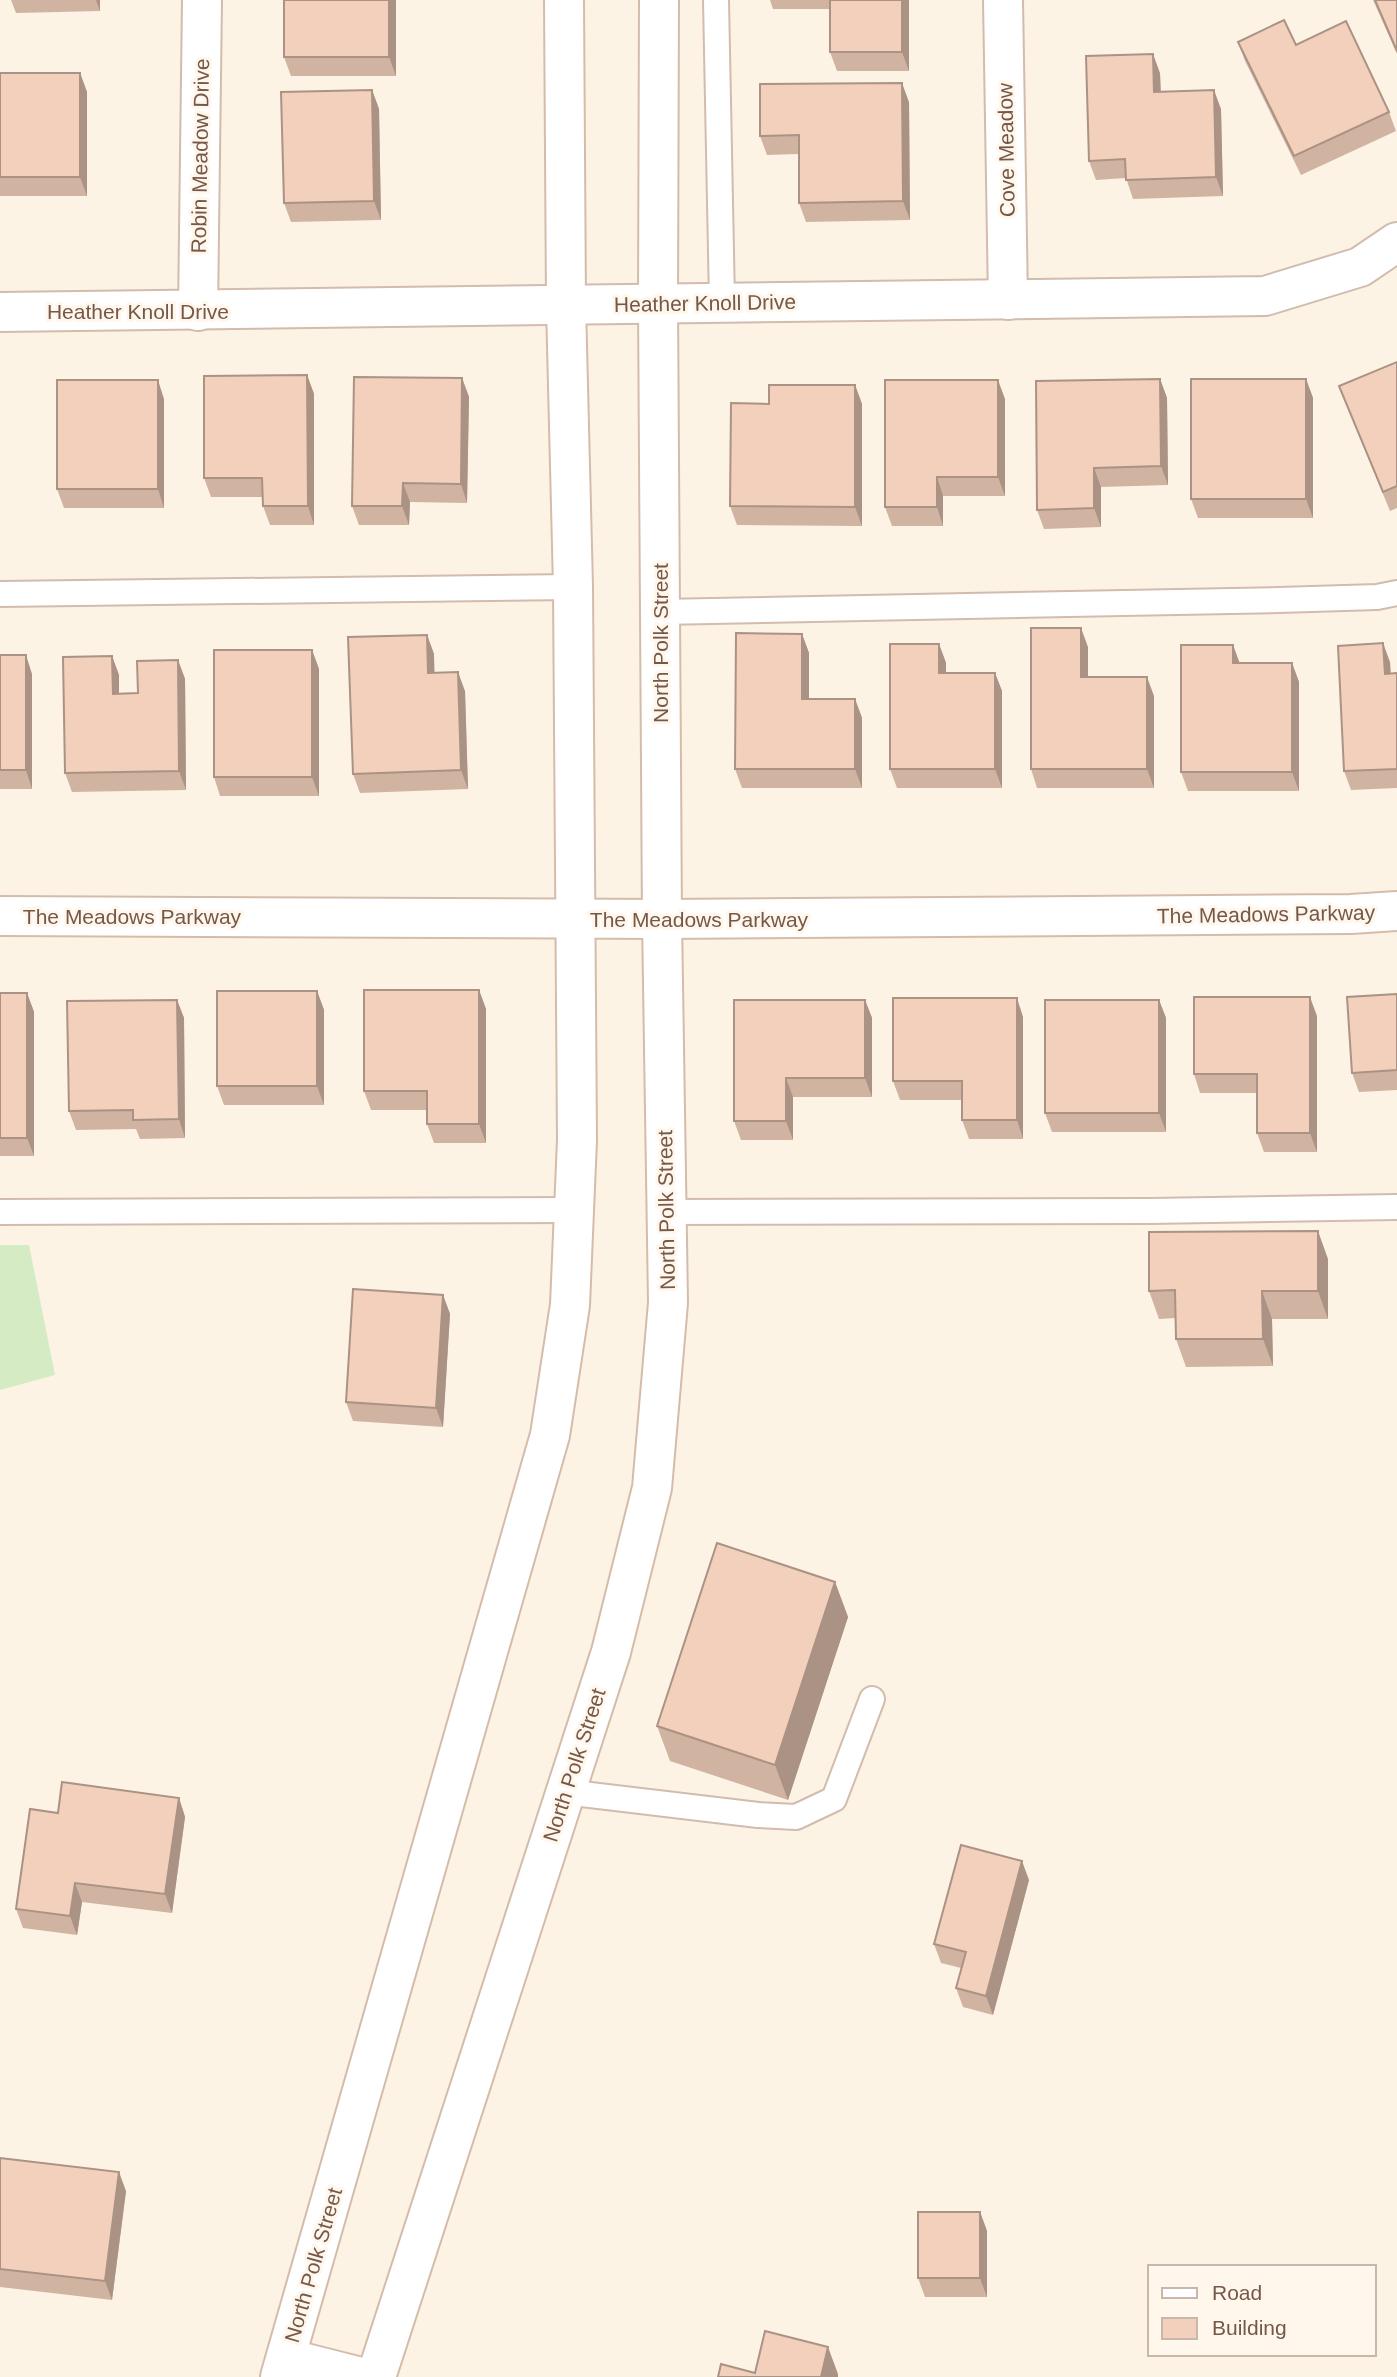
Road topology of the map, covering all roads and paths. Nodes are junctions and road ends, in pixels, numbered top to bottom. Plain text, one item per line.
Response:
1 (201, 0) edge
2 (564, 0) edge
3 (659, 0) edge
4 (716, 0) edge
5 (1003, 0) edge
6 (1397, 242) edge
7 (1008, 300) junction
8 (722, 302) junction
9 (658, 304) junction
10 (566, 305) junction
11 (198, 311) junction
12 (0, 312) edge
13 (573, 587) junction
14 (1397, 593) edge
15 (0, 594) edge
16 (660, 612) junction
17 (1397, 911) edge
18 (0, 916) edge
19 (574, 919) junction
20 (662, 919) junction
21 (1397, 1207) edge
22 (574, 1210) junction
23 (0, 1212) edge
24 (667, 1212) junction
25 (872, 1699) dead end
26 (565, 1792) junction
27 (283, 2368) edge
28 (361, 2377) edge
29 (376, 2377) edge

1 - 11 main road, Robin Meadow Drive
2 - 10 main road, North Polk Street
3 - 9 main road, North Polk Street
4 - 8 lane
5 - 7 main road, Cove Meadow
6 - 7 main road, Heather Knoll Drive
7 - 8 main road, Heather Knoll Drive
8 - 9 main road, Heather Knoll Drive
9 - 10 main road, Heather Knoll Drive
9 - 16 main road, North Polk Street
10 - 11 main road, Heather Knoll Drive
10 - 13 main road, North Polk Street
11 - 12 main road, Heather Knoll Drive
13 - 15 lane
13 - 19 main road, North Polk Street
14 - 16 lane
16 - 20 main road, North Polk Street
17 - 20 main road, The Meadows Parkway
18 - 19 main road, The Meadows Parkway
19 - 20 main road, The Meadows Parkway
19 - 22 main road, North Polk Street
20 - 24 main road, North Polk Street
21 - 24 lane
22 - 23 lane
22 - 27 main road, North Polk Street
24 - 26 main road, North Polk Street
25 - 26 lane
26 - 29 main road, North Polk Street
27 - 28 main road

